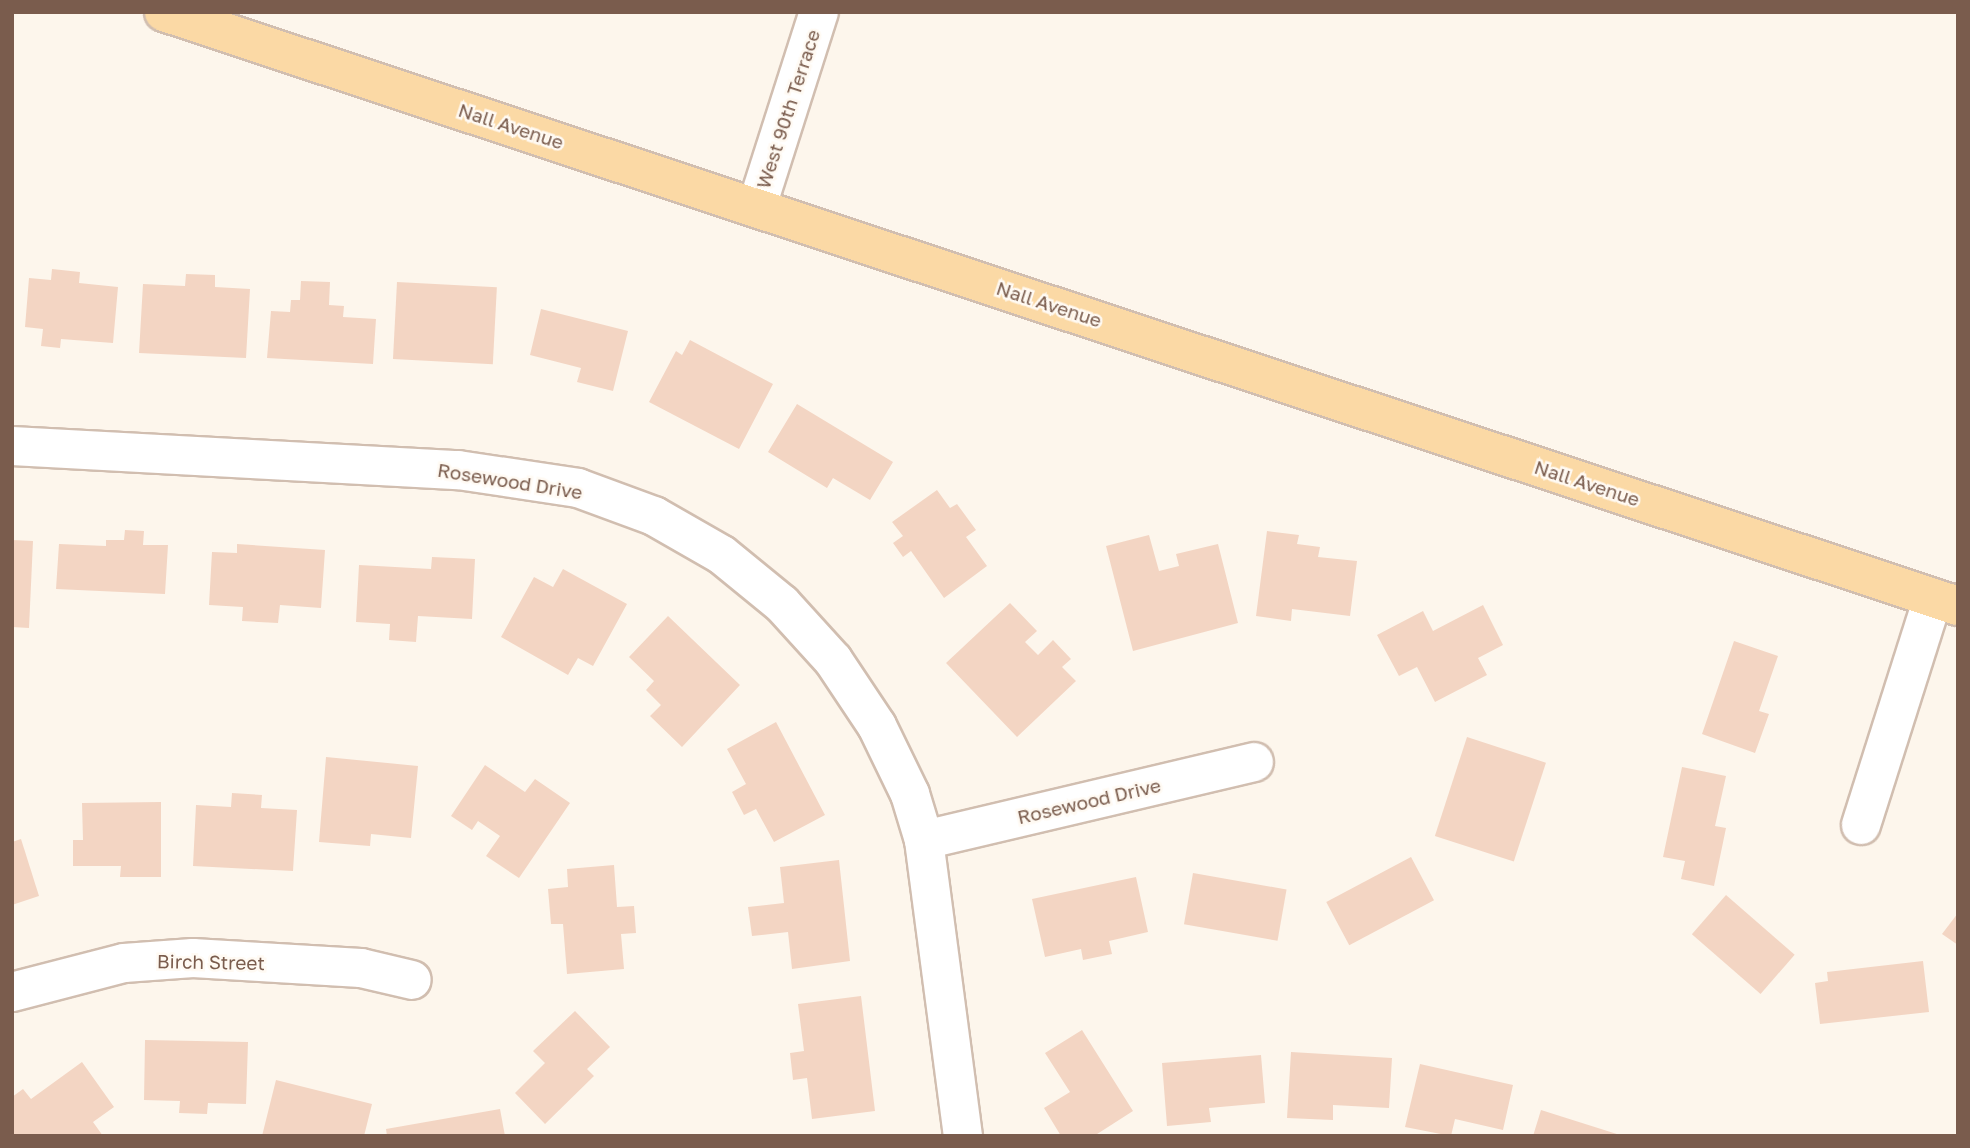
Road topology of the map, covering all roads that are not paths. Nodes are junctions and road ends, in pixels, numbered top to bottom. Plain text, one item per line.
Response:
1 (164, 12) edge
2 (820, 12) edge
3 (757, 206) junction
4 (12, 446) edge
5 (1946, 602) edge
6 (1254, 762) dead end
7 (1861, 825) dead end
8 (924, 840) junction
9 (412, 980) dead end
10 (12, 992) edge
11 (963, 1136) edge

1 - 3 main road, Nall Avenue
2 - 3 street, West 90th Terrace
3 - 5 main road, Nall Avenue
4 - 8 street, Rosewood Drive
5 - 7 street, Nall Avenue
6 - 8 street, Rosewood Drive
8 - 11 street, Rosewood Drive
9 - 10 street, Birch Street

